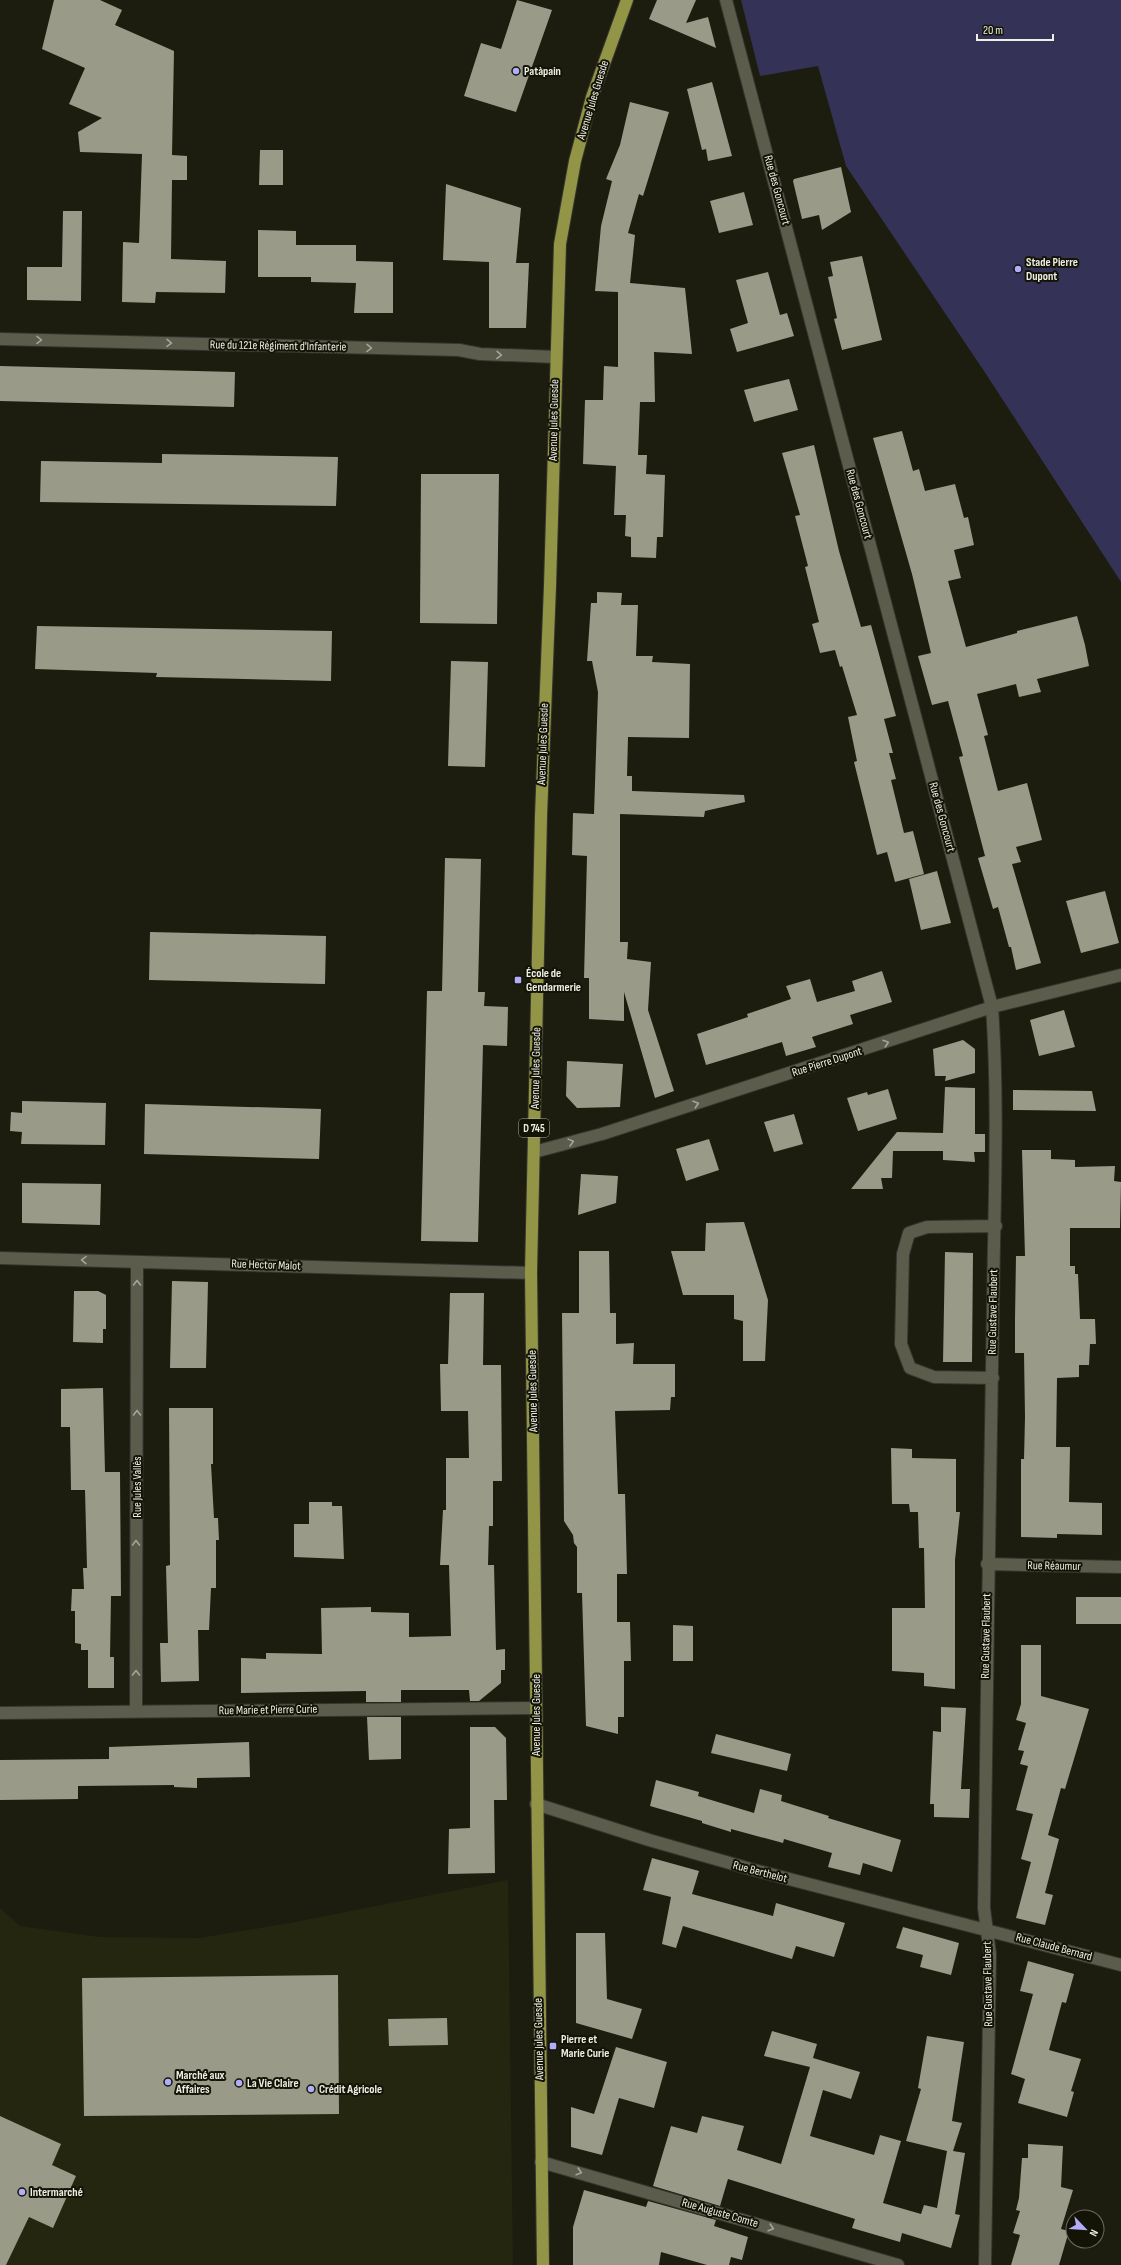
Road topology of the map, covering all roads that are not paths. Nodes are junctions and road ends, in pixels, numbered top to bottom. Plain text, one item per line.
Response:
1 (627, 0) edge
2 (726, 0) edge
3 (0, 339) edge
4 (556, 356) junction
5 (1121, 975) edge
6 (992, 1007) junction
7 (534, 1152) junction
8 (996, 1226) junction
9 (0, 1258) edge
10 (137, 1262) junction
11 (531, 1273) junction
12 (993, 1378) junction
13 (987, 1564) junction
14 (1121, 1567) edge
15 (536, 1708) junction
16 (136, 1712) junction
17 (0, 1713) edge
18 (536, 1804) junction
19 (987, 1929) junction
20 (1121, 1965) edge
21 (541, 2162) junction
22 (542, 2265) edge
23 (898, 2265) edge
24 (985, 2265) edge

1 - 4 main road, Avenue Jules Guesde / D 745
2 - 6 street, Rue des Goncourt
3 -> 4 street, Rue du 121e Régiment d'Infanterie
4 - 7 main road, Avenue Jules Guesde / D 745
5 - 6 street, Rue Pierre Dupont
7 -> 6 street, Rue Pierre Dupont
6 - 8 street, Rue Gustave Flaubert
7 - 11 main road, Avenue Jules Guesde / D 745
8 - 12 street, Rue Gustave Flaubert
8 - 12 street
10 -> 9 street, Rue Hector Malot
10 - 11 street, Rue Hector Malot
16 -> 10 street, Rue Jules Vallès
11 - 15 main road, Avenue Jules Guesde / D 745
12 - 13 street, Rue Gustave Flaubert
13 - 14 street, Rue Réaumur
13 - 19 street, Rue Gustave Flaubert
15 - 16 street, Rue Marie et Pierre Curie
15 - 18 main road, Avenue Jules Guesde / D 745
16 - 17 street, Rue Marie et Pierre Curie
18 - 19 street, Rue Berthelot
18 - 21 main road, Avenue Jules Guesde / D 745
19 - 20 street, Rue Claude Bernard
19 - 24 street, Rue Gustave Flaubert
21 - 22 main road, Avenue Jules Guesde / D 745
21 -> 23 street, Rue Auguste Comte

